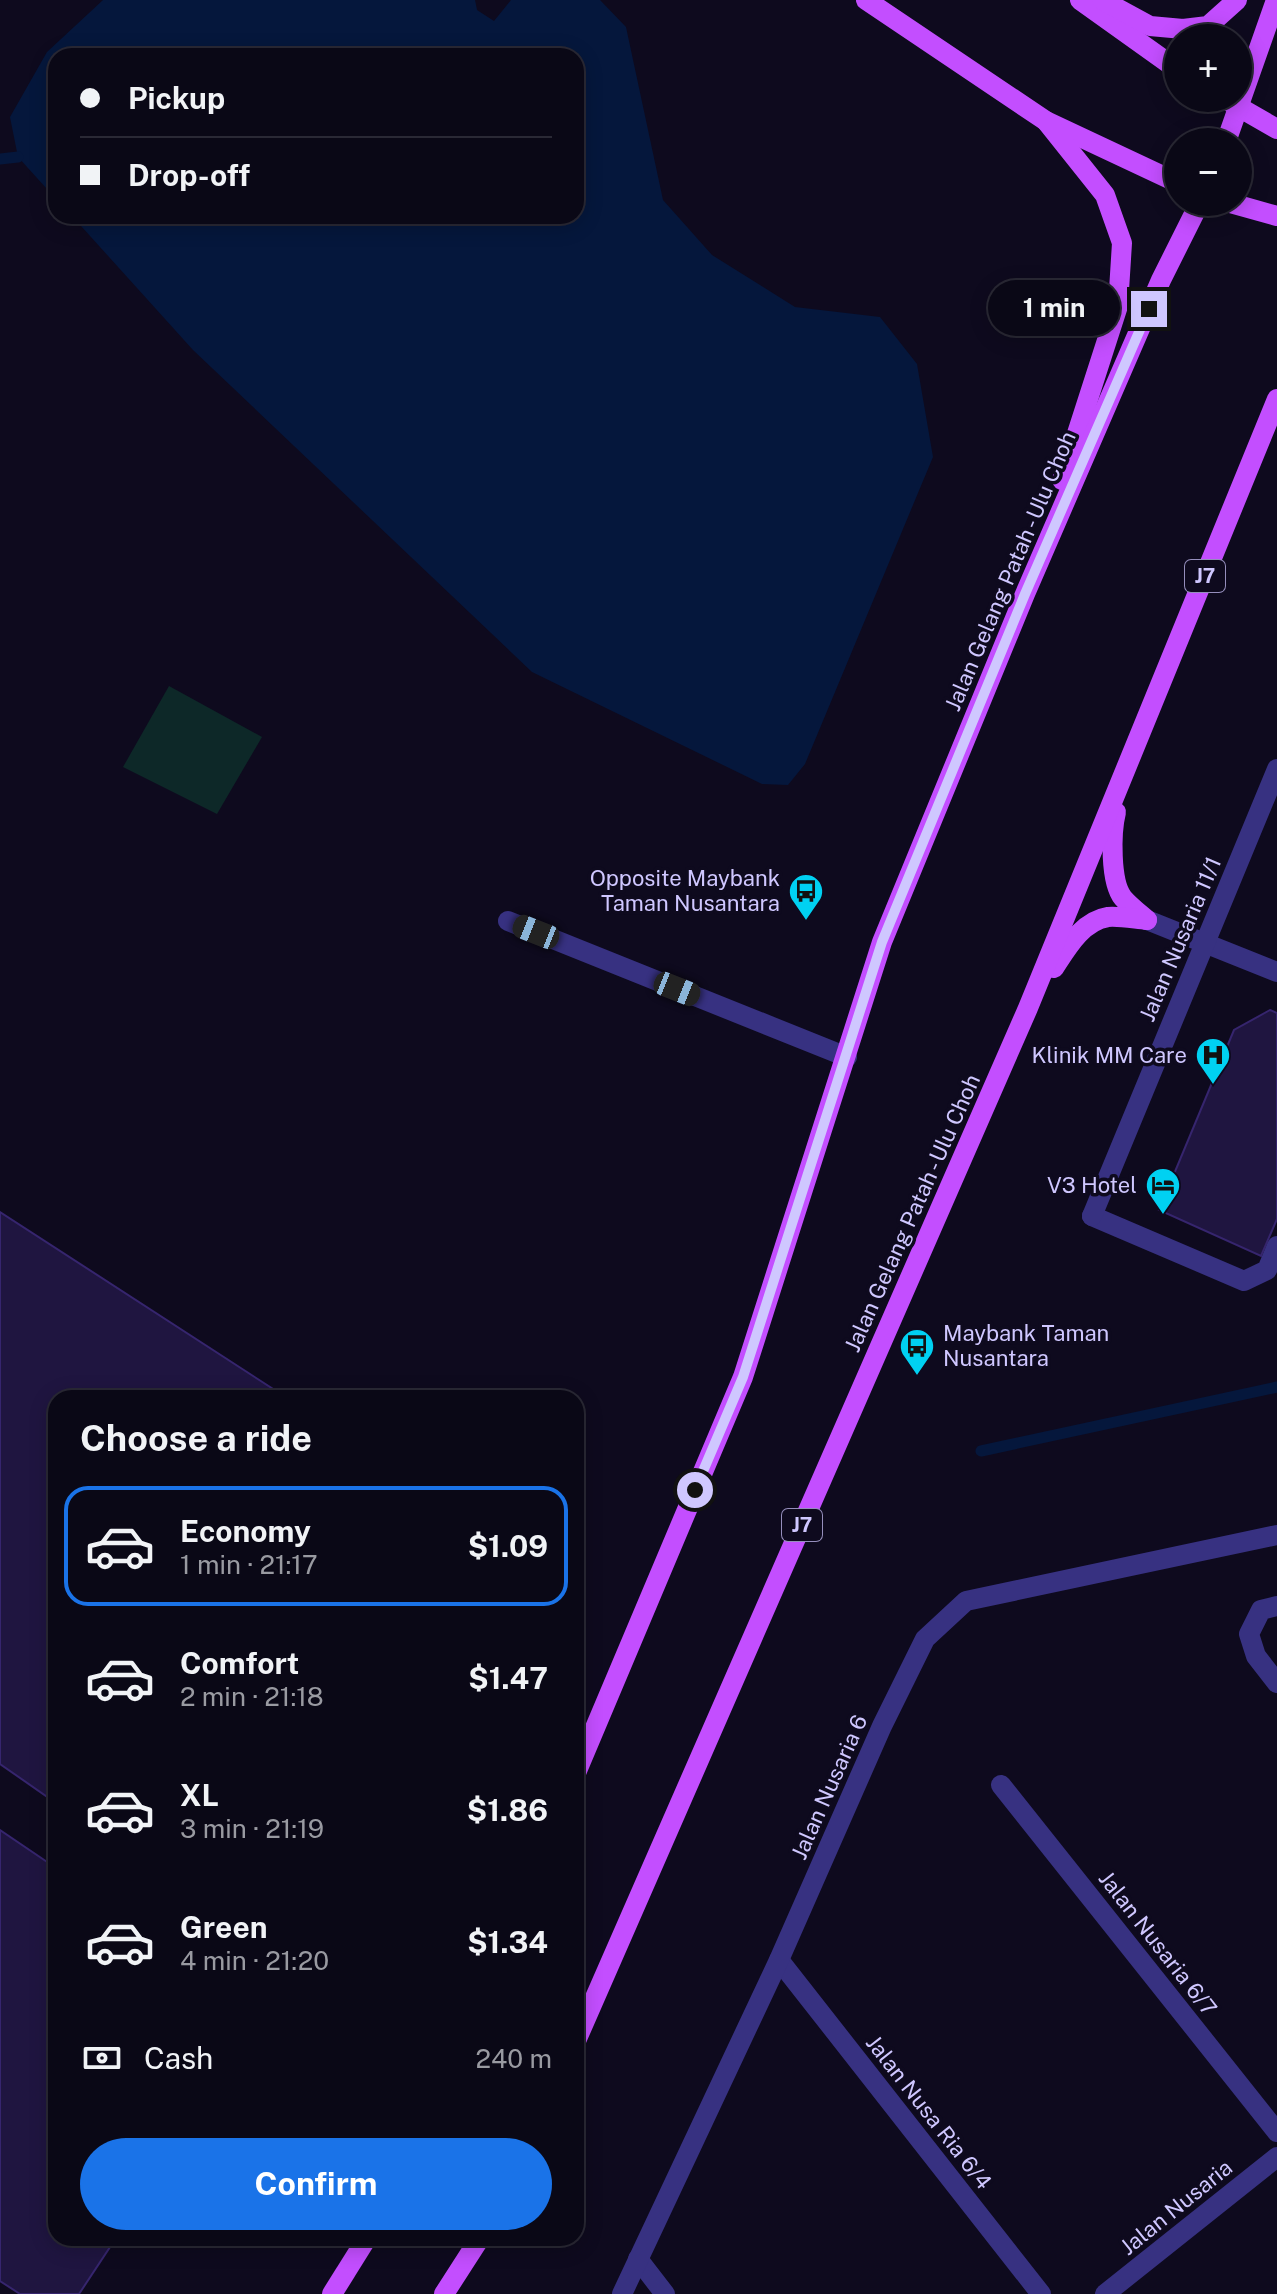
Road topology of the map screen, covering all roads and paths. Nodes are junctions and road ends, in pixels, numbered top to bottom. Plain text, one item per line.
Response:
1 (866, 0) edge
2 (1080, 0) edge
3 (1102, 0) edge
4 (1237, 0) edge
5 (1276, 0) edge
6 (1252, 55) edge
7 (1164, 60) edge
8 (1247, 112) edge
9 (1046, 121) junction
10 (1277, 129) edge
11 (1164, 176) edge
12 (1252, 209) edge
13 (1193, 216) edge
14 (1277, 216) edge
15 (1277, 399) edge
16 (1025, 594) junction
17 (1132, 754) junction
18 (1277, 769) edge
19 (1147, 920) junction
20 (508, 921) dead end
21 (1204, 943) junction
22 (1277, 972) edge
23 (1028, 1008) junction
24 (847, 1057) junction
25 (1277, 1246) edge
26 (1277, 1535) edge
27 (1277, 1606) edge
28 (1277, 1683) edge
29 (584, 1754) edge
30 (1001, 1785) dead end
31 (779, 1960) junction
32 (584, 2023) edge
33 (1277, 2132) edge
34 (1277, 2157) edge
35 (362, 2246) edge
36 (475, 2246) edge
37 (638, 2259) junction
38 (332, 2294) edge
39 (444, 2294) edge
40 (622, 2294) edge
41 (665, 2294) edge
42 (1041, 2294) edge
43 (1105, 2294) edge

1 - 9 main road
2 - 7 main road
3 - 4 main road
5 - 6 main road
8 - 10 main road
9 - 11 main road
9 - 16 main road
12 - 14 main road
13 - 16 main road, Jalan Gelang Patah - Ulu Choh
15 - 17 main road, Jalan Gelang Patah - Ulu Choh / J7
16 - 24 main road, Jalan Gelang Patah - Ulu Choh
17 - 19 main road
17 - 23 main road, Jalan Gelang Patah - Ulu Choh / J7
18 - 21 street, Jalan Nusaria 11/1
19 - 21 street
19 - 23 main road
20 - 24 street
21 - 22 street
21 - 25 street, Jalan Nusaria 11/1
23 - 32 main road, Jalan Gelang Patah - Ulu Choh / J7
24 - 29 main road, Jalan Gelang Patah - Ulu Choh
26 - 31 street, Jalan Nusaria 6
27 - 28 street
30 - 33 street, Jalan Nusaria 6/7
31 - 37 street, Jalan Nusaria 6
31 - 42 street, Jalan Nusa Ria 6/4
34 - 43 street, Jalan Nusaria
35 - 38 main road
36 - 39 main road
37 - 40 street, Jalan Nusaria 6
37 - 41 street

